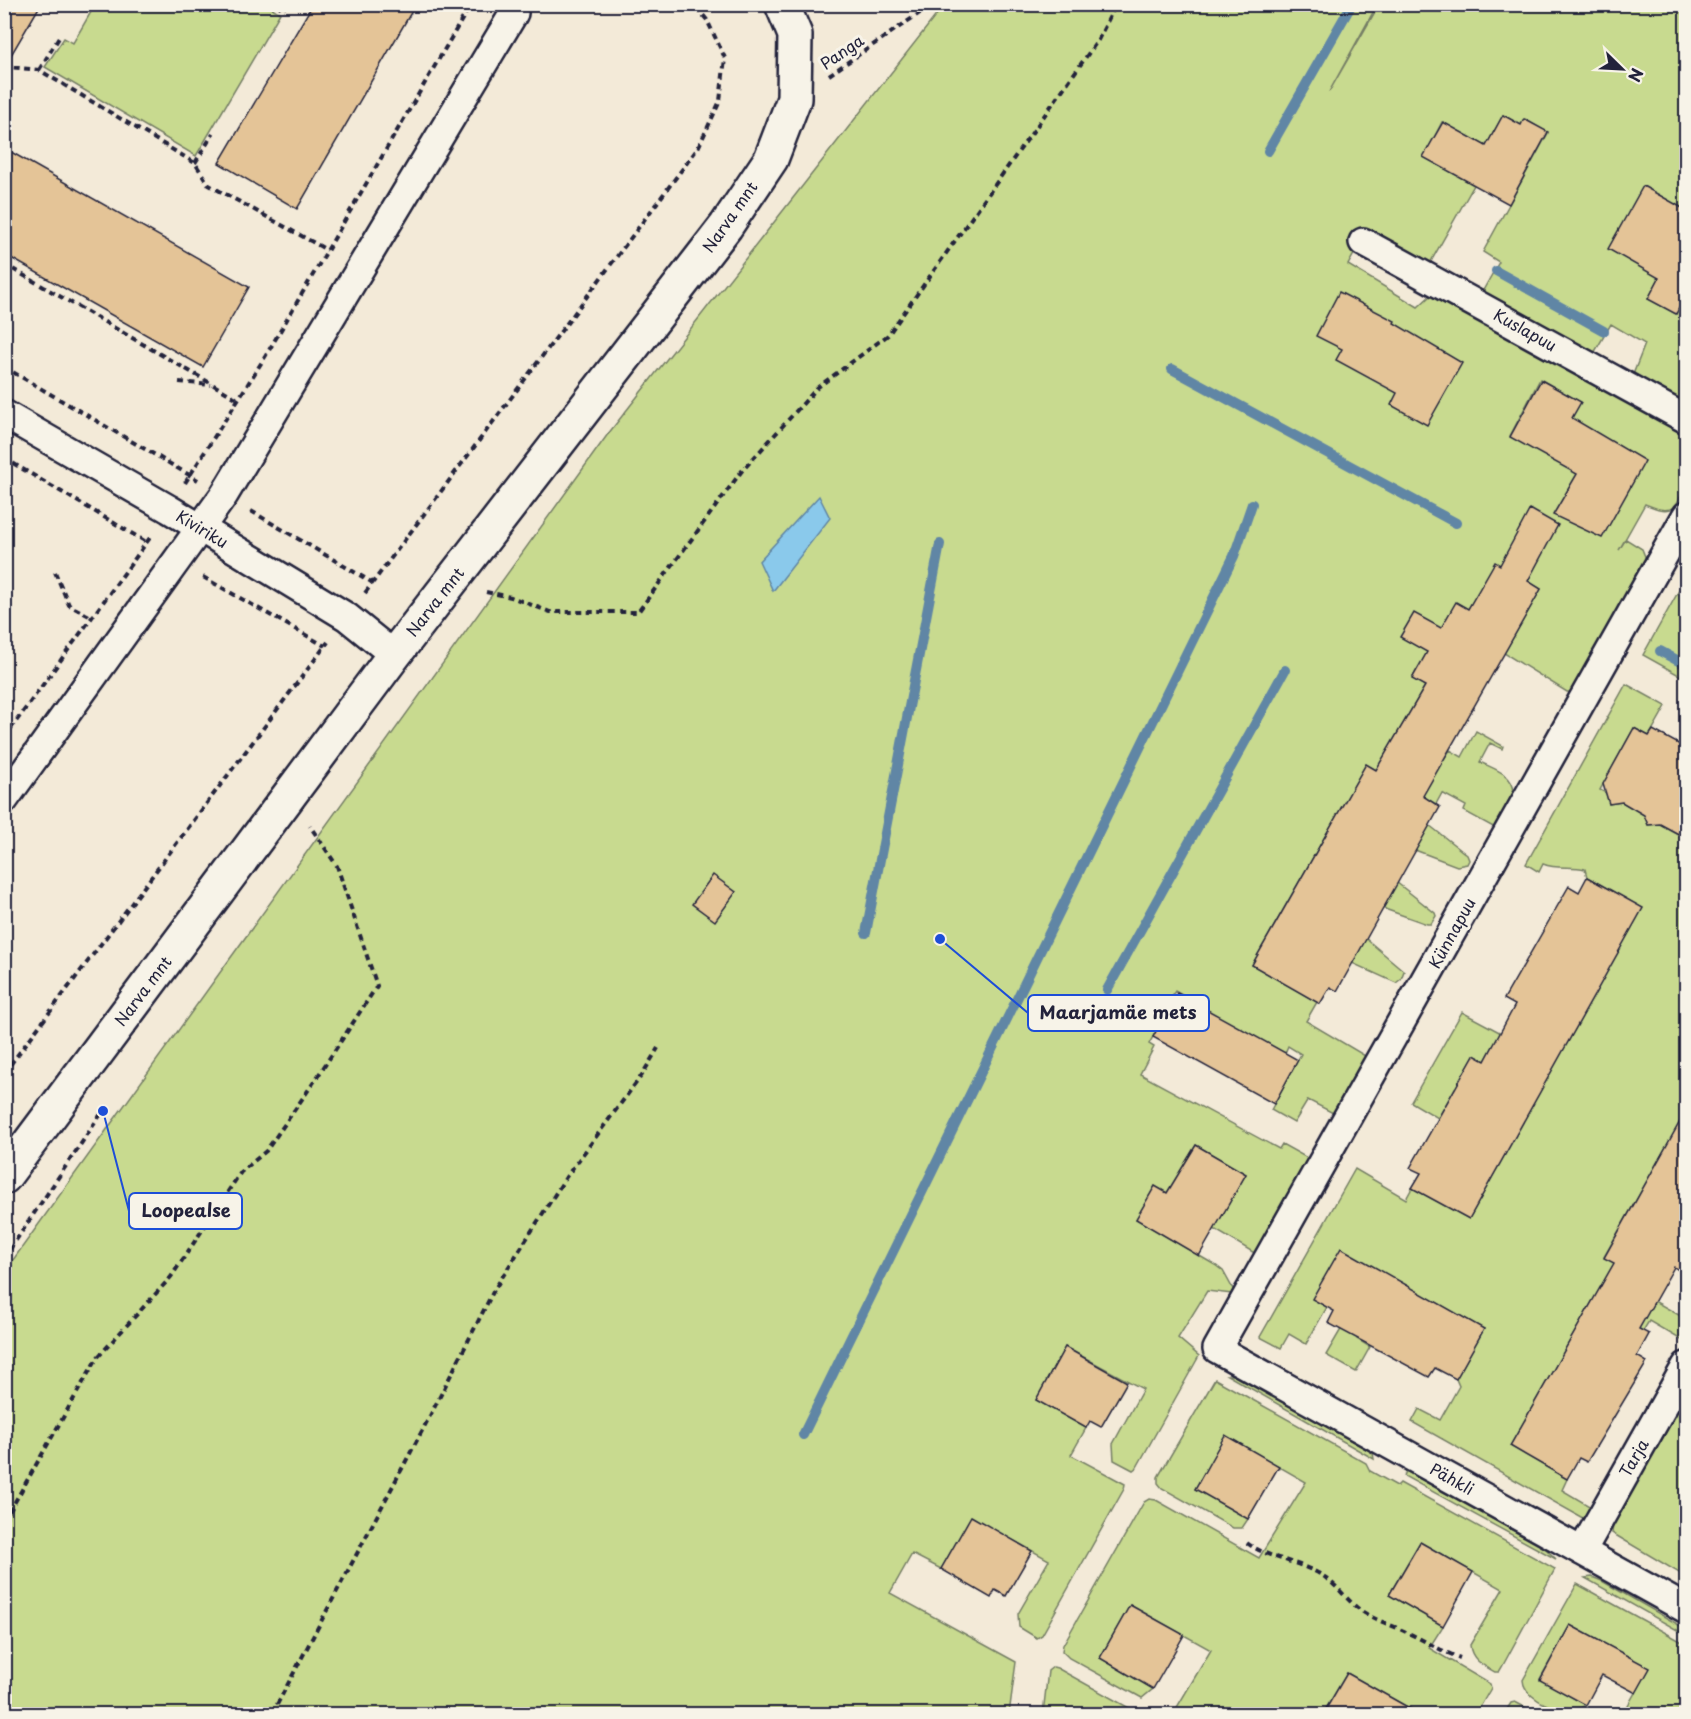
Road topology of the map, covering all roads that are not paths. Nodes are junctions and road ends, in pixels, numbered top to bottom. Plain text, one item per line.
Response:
1 (782, 4) edge
2 (514, 13) dead end
3 (1363, 242) dead end
4 (4, 414) edge
5 (1686, 419) edge
6 (1686, 516) edge
7 (200, 528) junction
8 (394, 655) junction
9 (4, 800) edge
10 (4, 1177) edge
11 (1217, 1349) joint
12 (1686, 1366) edge
13 (1582, 1551) junction
14 (1686, 1609) edge

1 - 8 main road, Narva mnt
2 - 7 street
3 - 5 street, Kuslapuu
4 - 7 street, Kiviriku
6 - 11 street, Künnapuu
7 - 8 street, Kiviriku
7 - 9 street
8 - 10 main road, Narva mnt
11 - 13 street, Pähkli
12 - 13 street, Tarja
13 - 14 street, Pähkli

